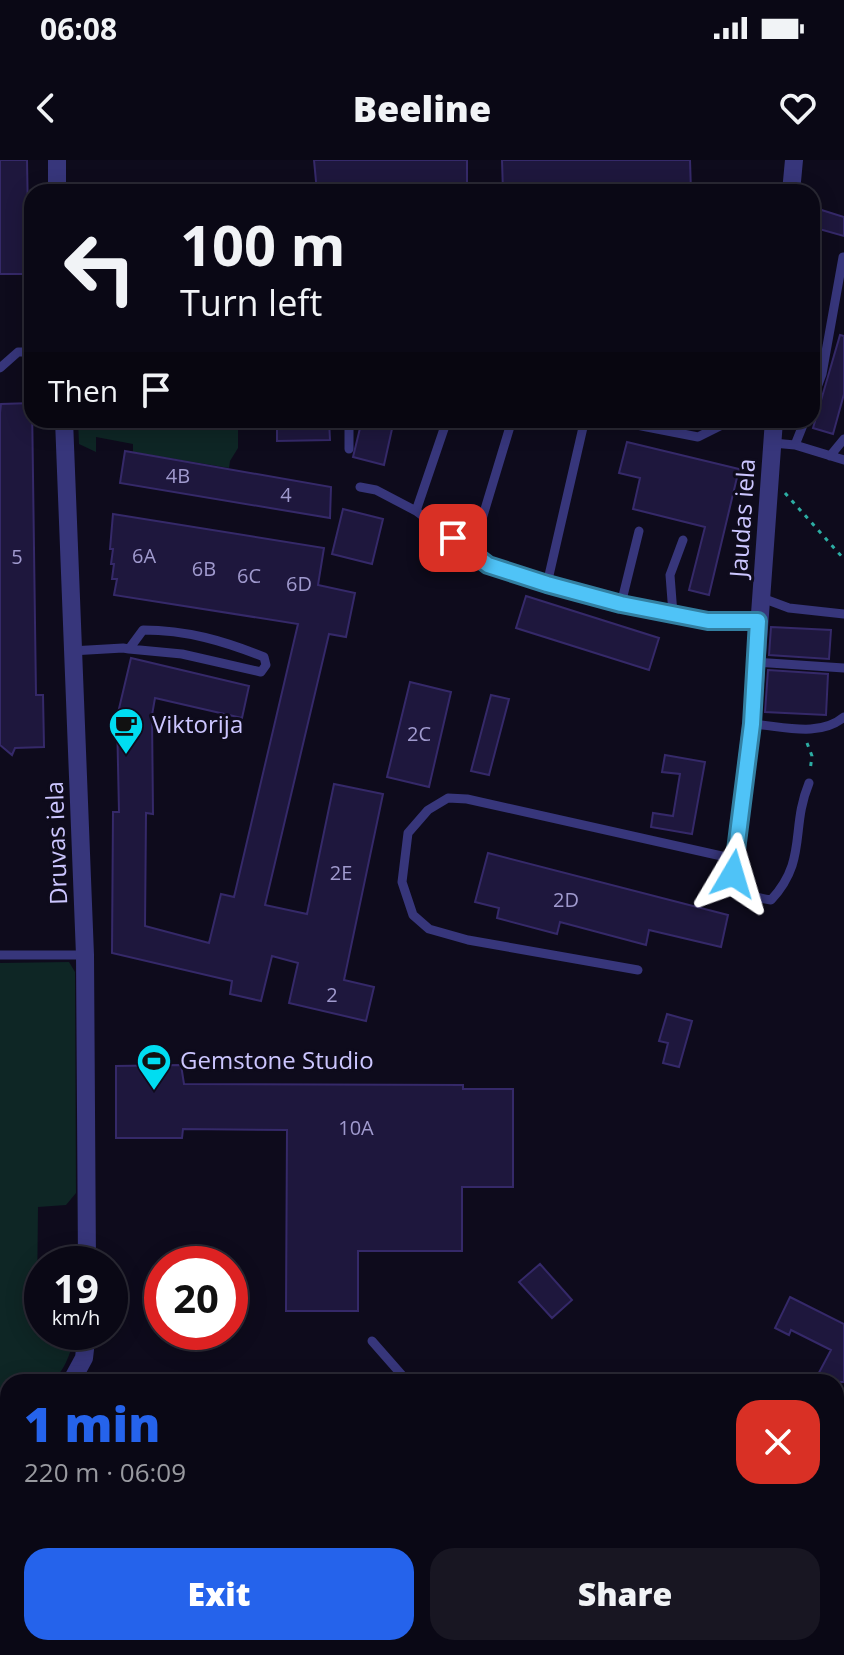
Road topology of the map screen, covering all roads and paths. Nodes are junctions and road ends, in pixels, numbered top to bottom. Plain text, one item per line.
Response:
1 (57, 160) edge
2 (794, 160) edge
3 (57, 184) edge
4 (792, 184) edge
5 (843, 257) edge
6 (24, 352) edge
7 (0, 368) edge
8 (820, 379) edge
9 (64, 428) edge
10 (349, 428) edge
11 (444, 428) edge
12 (510, 428) edge
13 (583, 428) edge
14 (651, 428) edge
15 (716, 428) edge
16 (802, 428) edge
17 (774, 429) edge
18 (844, 439) edge
19 (795, 445) junction
20 (349, 449) dead end
21 (830, 456) junction
22 (844, 460) edge
23 (770, 480) junction
24 (360, 487) dead end
25 (416, 511) junction
26 (639, 531) dead end
27 (683, 540) dead end
28 (472, 552) junction
29 (844, 559) edge
30 (547, 584) junction
31 (760, 597) junction
32 (621, 604) junction
33 (673, 614) junction
34 (844, 614) edge
35 (758, 621) junction
36 (129, 649) junction
37 (71, 651) junction
38 (756, 662) junction
39 (844, 668) edge
40 (844, 717) edge
41 (752, 724) junction
42 (803, 730) junction
43 (809, 783) joint
44 (735, 859) junction
45 (0, 955) edge
46 (85, 955) junction
47 (638, 970) dead end
48 (87, 1246) edge
49 (372, 1341) dead end
50 (85, 1350) edge
51 (75, 1374) edge
52 (401, 1374) edge

1 - 3 street
2 - 4 street
5 - 8 lane
6 - 7 lane
9 - 37 street, Druvas iela
10 - 20 lane
11 - 25 lane
12 - 28 lane
13 - 30 lane
14 - 15 lane
16 - 19 lane
17 - 19 lane
17 - 23 street, Jaudas iela
18 - 21 lane
19 - 21 lane
21 - 22 lane
23 - 29 path
23 - 31 street, Jaudas iela
24 - 25 lane
25 - 28 lane
26 - 32 lane
27 - 33 lane
28 - 30 lane
30 - 32 lane
31 - 34 lane
31 - 35 street, Jaudas iela
32 - 33 lane
33 - 35 lane
35 - 38 street, Jaudas iela
36 - 36 lane
36 - 37 lane
37 - 46 street, Druvas iela
38 - 39 lane
38 - 41 street, Jaudas iela
40 - 42 lane
41 - 42 lane
41 - 44 street, Jaudas iela
42 - 43 path
43 - 44 lane
44 - 47 lane
45 - 46 lane
46 - 48 street, Druvas iela
49 - 52 lane
50 - 51 street

